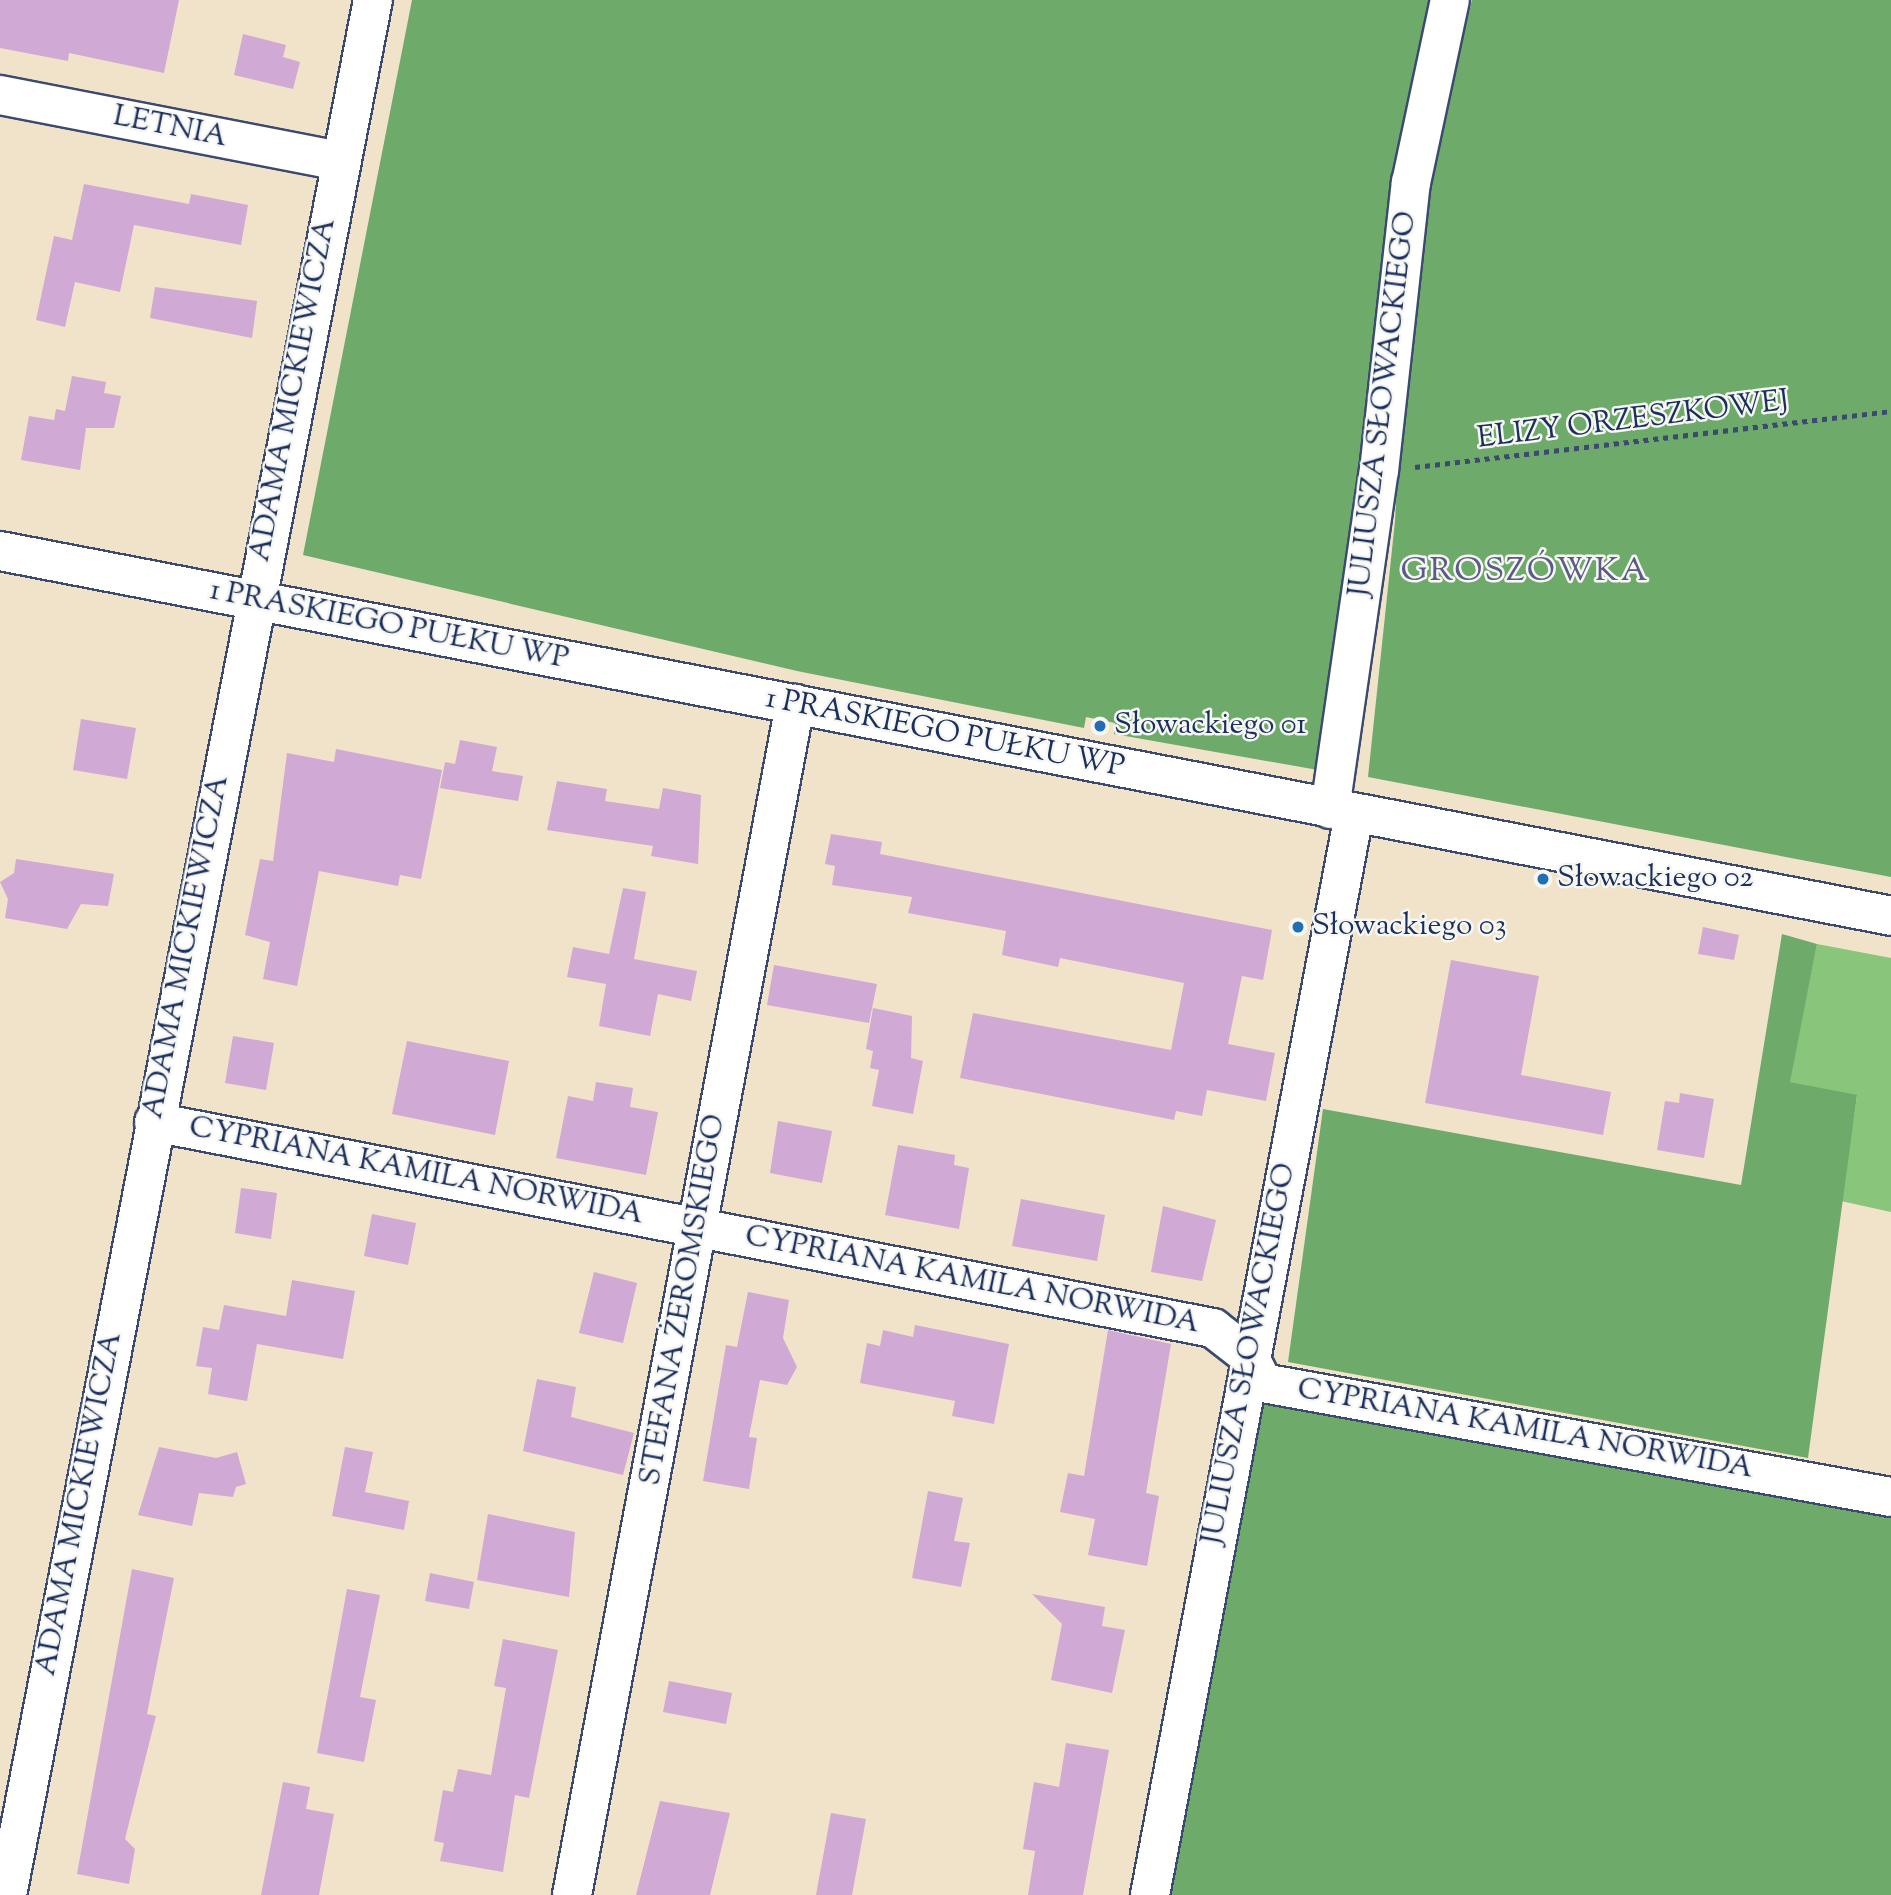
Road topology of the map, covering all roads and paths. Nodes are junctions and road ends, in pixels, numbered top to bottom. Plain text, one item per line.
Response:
1 (373, 0) edge
2 (1450, 0) edge
3 (0, 94) edge
4 (340, 161) junction
5 (1891, 411) edge
6 (1379, 471) junction
7 (0, 551) edge
8 (253, 600) junction
9 (795, 704) junction
10 (1342, 812) junction
11 (1891, 916) edge
12 (154, 1122) junction
13 (698, 1226) junction
14 (1250, 1356) junction
15 (1891, 1497) edge
16 (7, 1895) edge
17 (572, 1895) edge
18 (1150, 1895) edge

1 - 4 street, ADAMA MICKIEWICZA
2 - 6 street, JULIUSZA SŁOWACKIEGO
3 - 4 street, LETNIA
4 - 8 street, ADAMA MICKIEWICZA
5 - 6 path, ELIZY ORZESZKOWEJ
6 - 10 street, JULIUSZA SŁOWACKIEGO
7 - 8 street, 1 PRASKIEGO PUŁKU WP
8 - 9 street, 1 PRASKIEGO PUŁKU WP
8 - 12 street, ADAMA MICKIEWICZA
9 - 10 street, 1 PRASKIEGO PUŁKU WP
9 - 13 street, STEFANA ŻEROMSKIEGO
10 - 11 street, 1 PRASKIEGO PUŁKU WP
10 - 14 street, JULIUSZA SŁOWACKIEGO
12 - 13 street, CYPRIANA KAMILA NORWIDA
12 - 16 street, ADAMA MICKIEWICZA
13 - 14 street, CYPRIANA KAMILA NORWIDA
13 - 17 street, STEFANA ŻEROMSKIEGO
14 - 15 street, CYPRIANA KAMILA NORWIDA
14 - 18 street, JULIUSZA SŁOWACKIEGO

